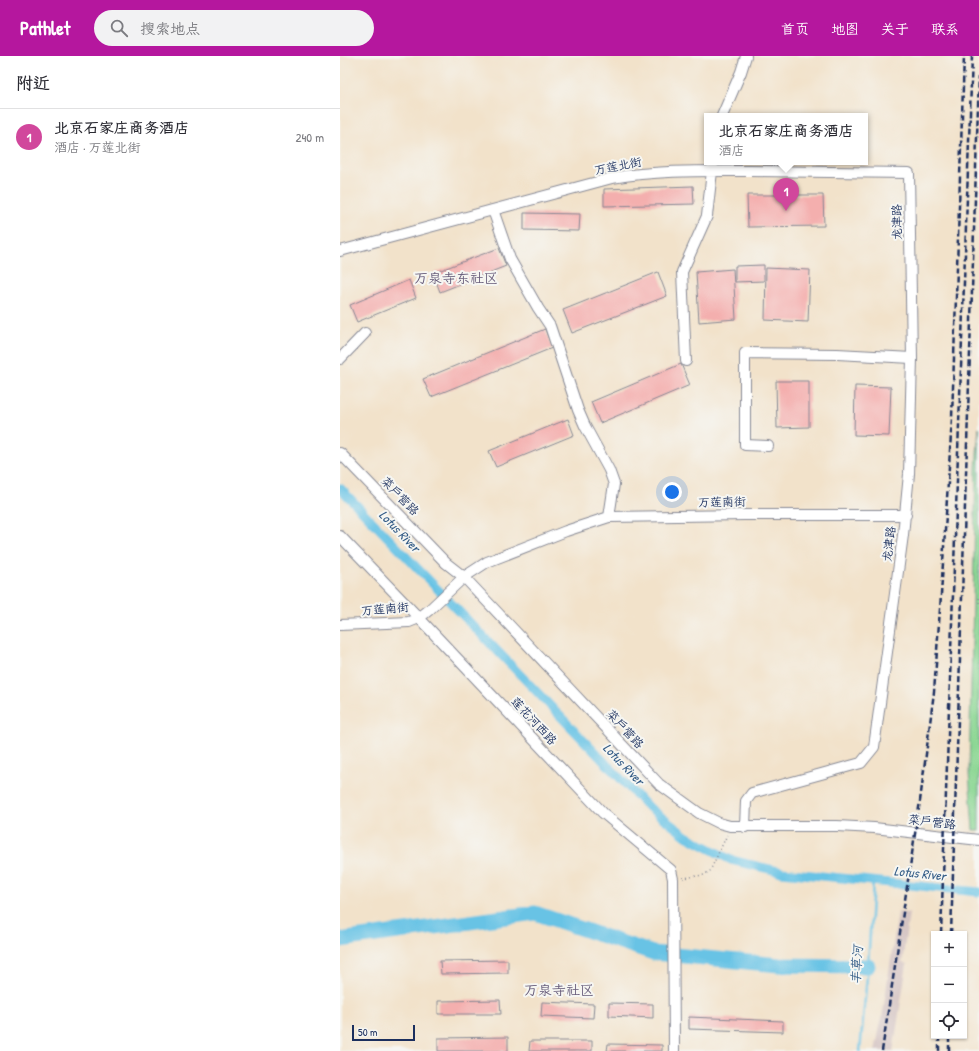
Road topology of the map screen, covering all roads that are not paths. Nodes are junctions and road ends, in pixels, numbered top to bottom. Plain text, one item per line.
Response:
1 (746, 56) edge
2 (723, 113) edge
3 (712, 167) edge
4 (909, 173) joint
5 (493, 210) junction
6 (340, 251) edge
7 (365, 333) dead end
8 (912, 358) junction
9 (340, 359) edge
10 (686, 362) dead end
11 (768, 446) dead end
12 (340, 453) edge
13 (906, 515) junction
14 (609, 517) junction
15 (340, 536) edge
16 (461, 580) junction
17 (419, 618) junction
18 (340, 625) edge
19 (745, 827) junction
20 (979, 840) edge
21 (674, 1051) edge

1 - 2 street
3 - 4 street, 万莲北街
3 - 5 street, 万莲北街
3 - 10 street
4 - 8 street, 龙津路
5 - 6 street, 万莲北街
5 - 14 street
7 - 9 street
8 - 11 street
8 - 13 street, 龙津路
12 - 16 street, 菜户营路
13 - 14 street, 万莲南街
13 - 19 street, 龙津路
14 - 16 street, 万莲南街
15 - 17 street, 莲花河西路
16 - 17 street, 万莲南街
16 - 19 street, 菜户营路
17 - 18 street, 万莲南街
17 - 21 street, 莲花河西路
19 - 20 street, 菜户营路

